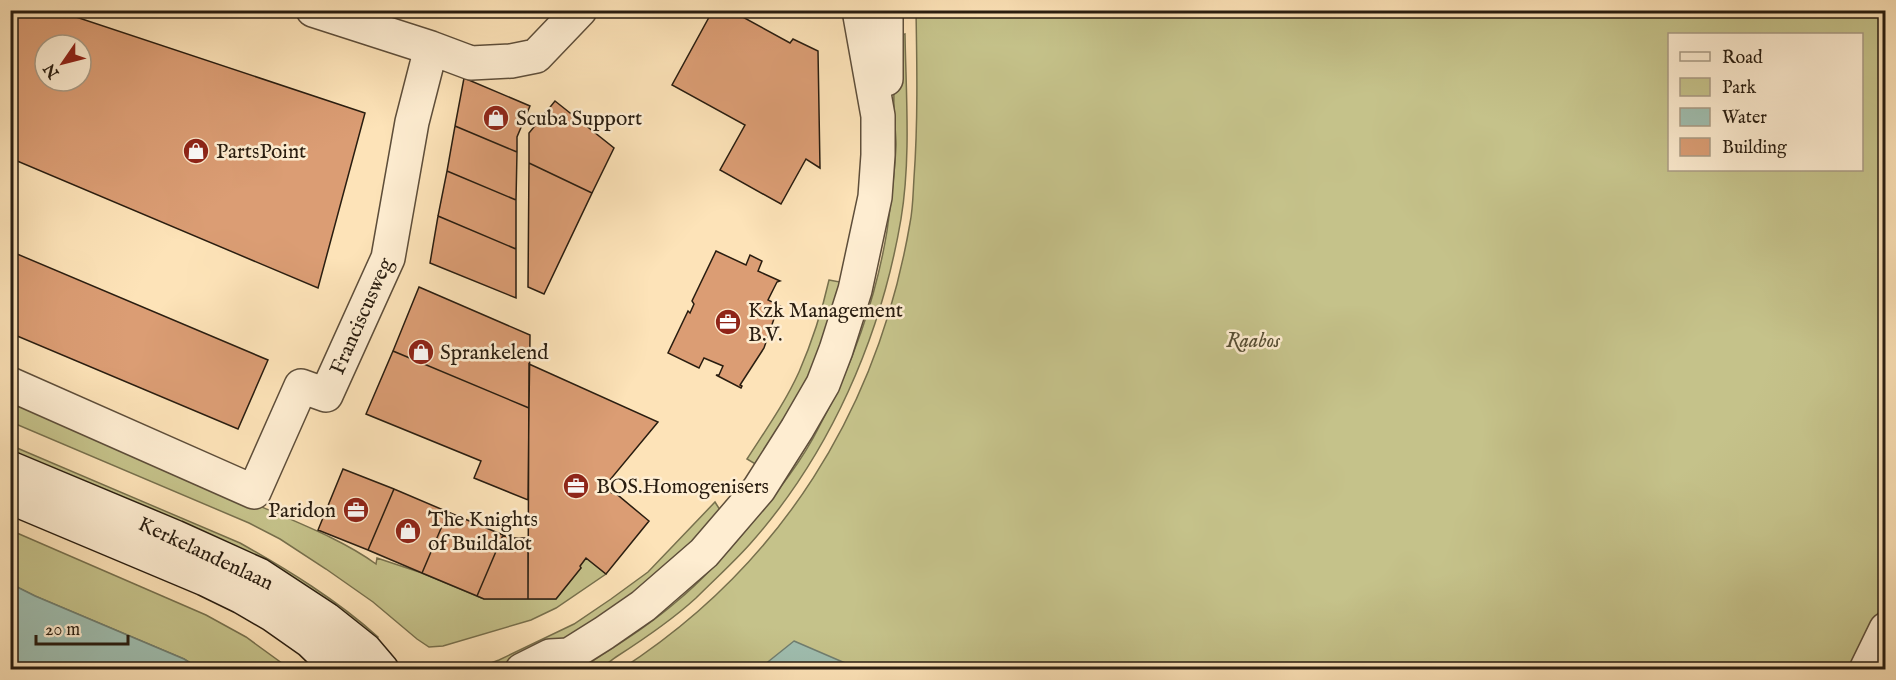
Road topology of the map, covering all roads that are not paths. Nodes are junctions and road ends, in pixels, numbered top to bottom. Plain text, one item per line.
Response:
1 (313, 10) edge
2 (580, 10) edge
3 (859, 10) edge
4 (886, 10) edge
5 (431, 48) junction
6 (877, 108) junction
7 (10, 384) edge
8 (10, 468) edge
9 (10, 497) edge
10 (1886, 629) edge
11 (565, 662) edge
12 (340, 669) edge
13 (382, 669) edge
14 (522, 669) edge
15 (1866, 669) edge

1 - 5 street
2 - 5 street
3 - 6 street
4 - 6 street
5 - 7 street, Franciscusweg
6 - 11 street
8 - 13 street, Kerkelandenlaan
9 - 12 street, Kerkelandenlaan
10 - 15 street
11 - 14 street

